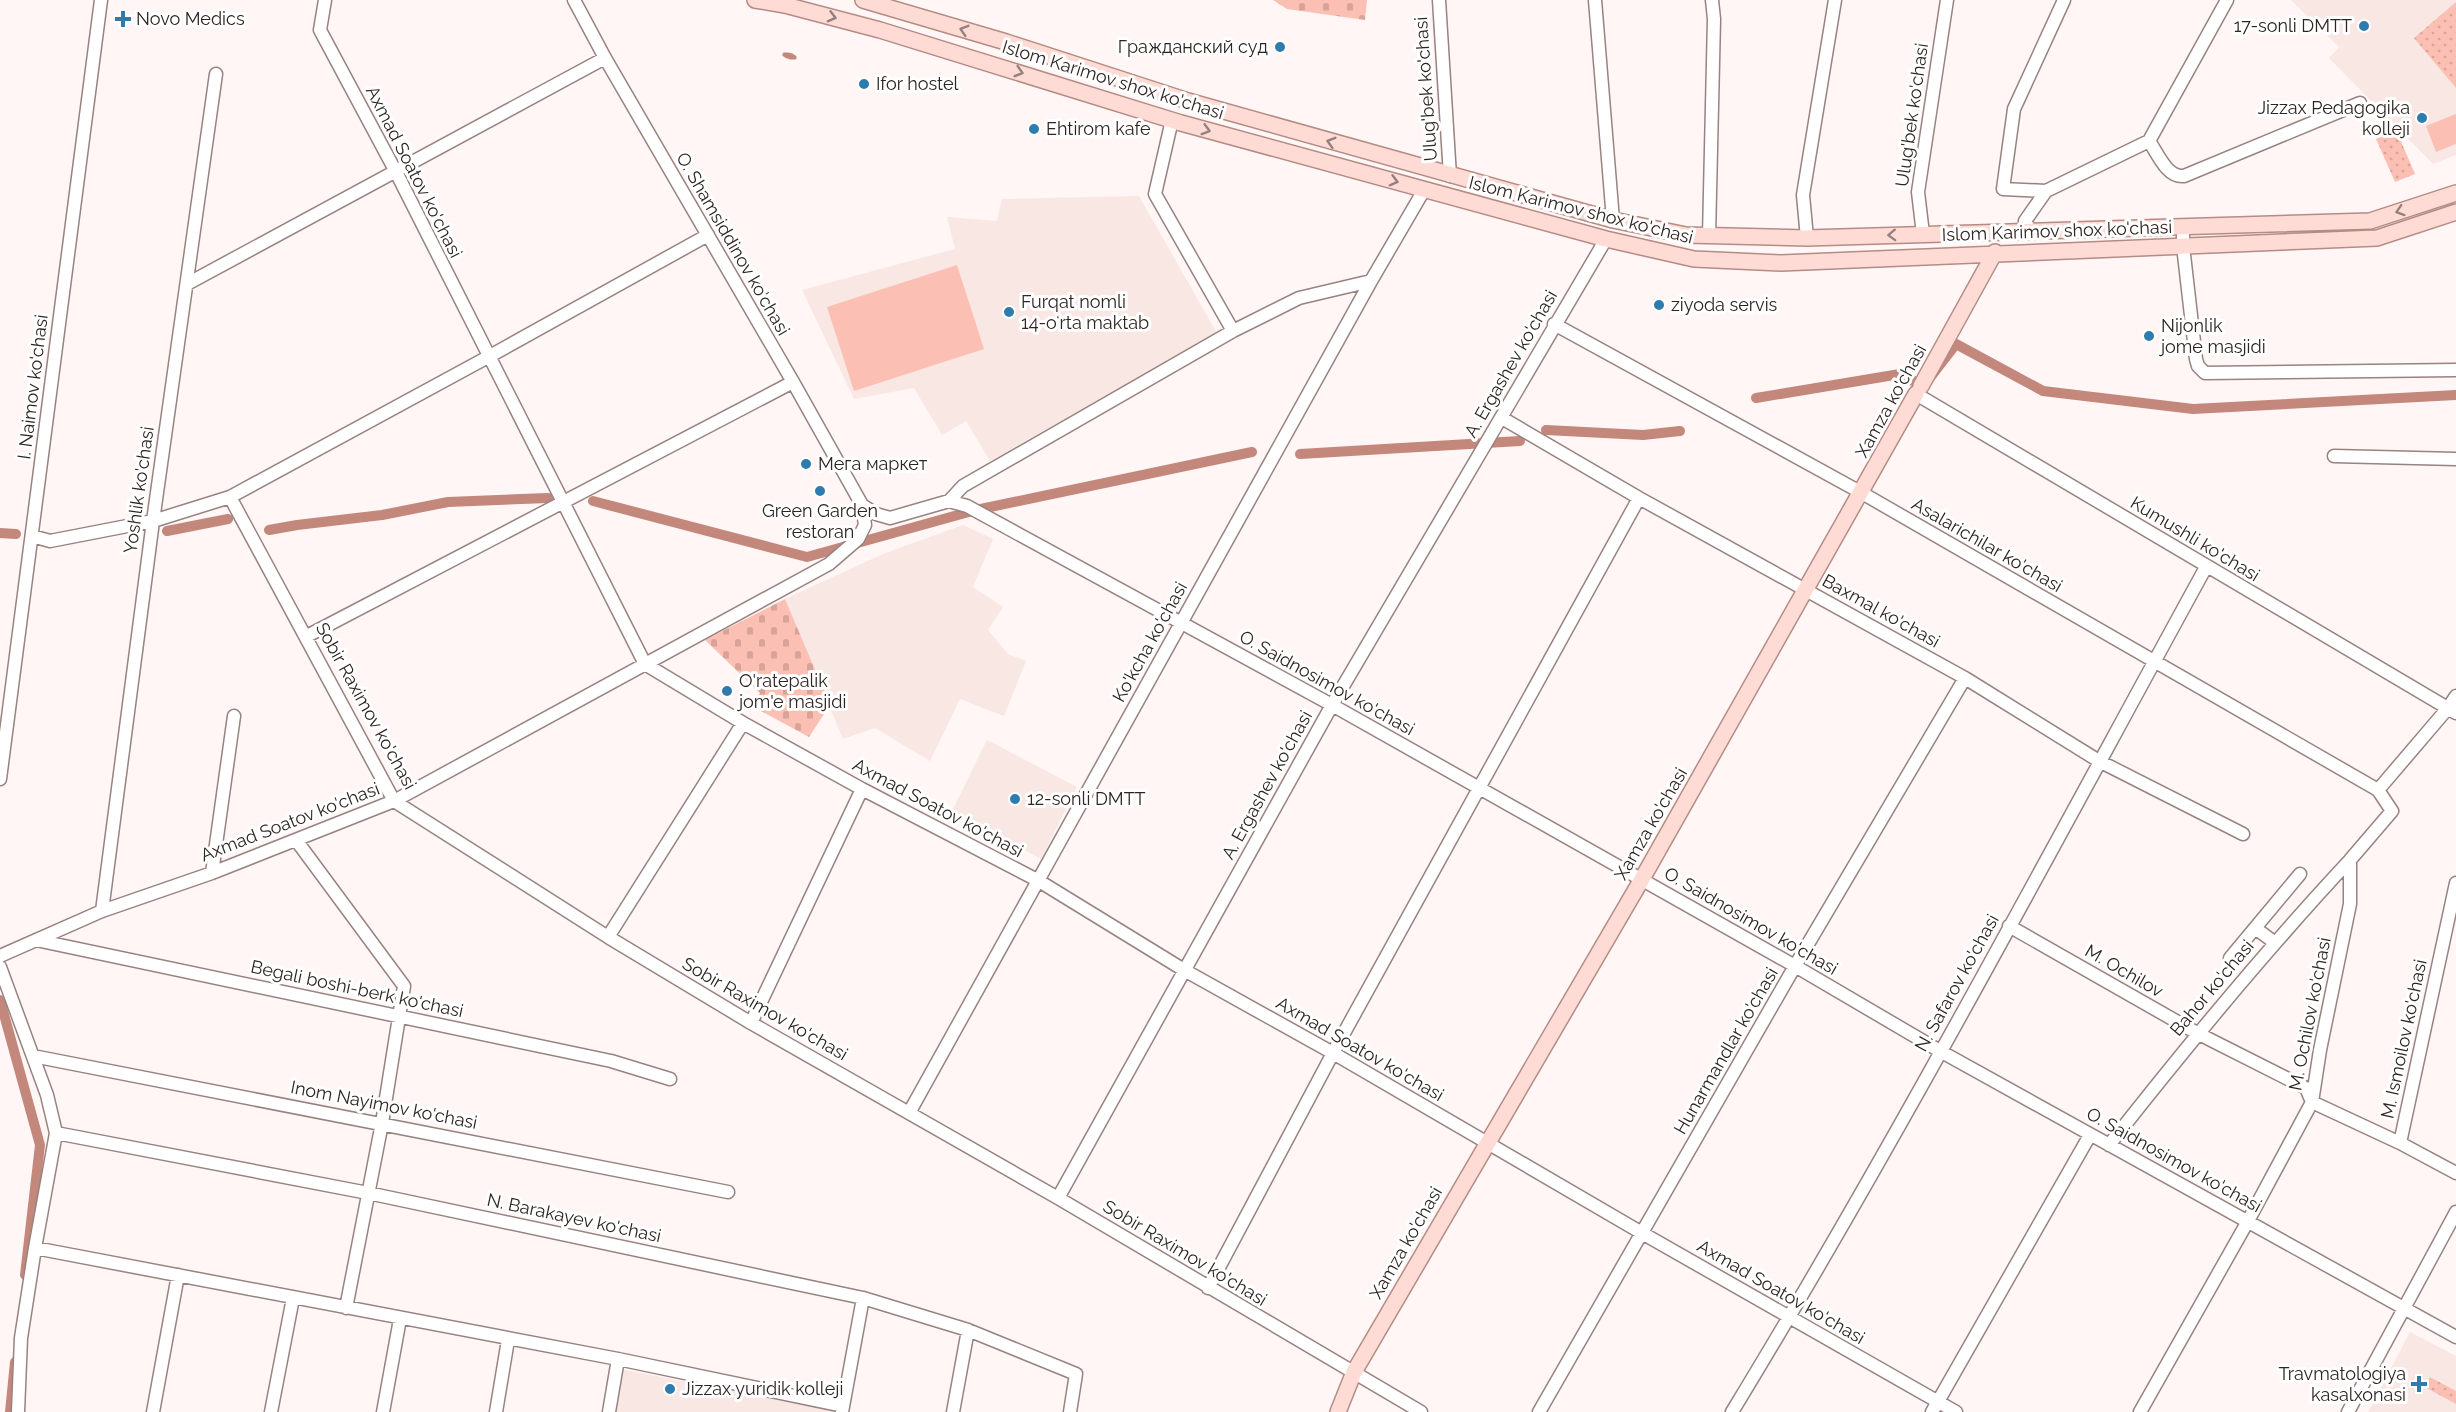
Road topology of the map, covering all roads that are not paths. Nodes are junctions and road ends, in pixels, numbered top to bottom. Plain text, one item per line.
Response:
1 (101, 0) edge
2 (325, 0) edge
3 (574, 0) edge
4 (755, 0) edge
5 (863, 0) edge
6 (1439, 0) edge
7 (1595, 0) edge
8 (1712, 0) edge
9 (1835, 0) edge
10 (1947, 0) edge
11 (2064, 0) edge
12 (2227, 0) edge
13 (605, 58) junction
14 (1097, 72) junction
15 (216, 74) dead end
16 (1089, 93) junction
17 (1188, 101) junction
18 (2360, 103) dead end
19 (1176, 121) junction
20 (2150, 141) junction
21 (396, 172) junction
22 (1450, 176) junction
23 (1424, 190) junction
24 (2046, 191) junction
25 (2456, 193) edge
26 (2456, 212) edge
27 (1613, 220) junction
28 (2189, 226) junction
29 (2102, 230) junction
30 (2034, 231) junction
31 (1923, 234) junction
32 (708, 235) junction
33 (1709, 236) junction
34 (1606, 238) junction
35 (1807, 238) junction
36 (2189, 245) junction
37 (2102, 249) junction
38 (1995, 252) junction
39 (1371, 282) junction
40 (187, 284) junction
41 (1554, 324) junction
42 (1233, 331) junction
43 (488, 357) junction
44 (2456, 370) edge
45 (793, 382) junction
46 (1921, 386) junction
47 (1502, 418) junction
48 (2334, 456) dead end
49 (2456, 459) edge
50 (1862, 493) junction
51 (230, 497) junction
52 (1639, 498) junction
53 (949, 501) junction
54 (564, 504) junction
55 (862, 506) junction
56 (153, 521) junction
57 (32, 536) junction
58 (2206, 567) junction
59 (1807, 590) junction
60 (1182, 622) junction
61 (307, 636) junction
62 (2154, 662) junction
63 (645, 664) junction
64 (1965, 678) junction
65 (2456, 696) edge
66 (1332, 705) junction
67 (2452, 711) edge
68 (234, 716) dead end
69 (743, 723) junction
70 (2099, 761) junction
71 (0, 779) edge
72 (862, 789) junction
73 (1478, 789) junction
74 (2378, 790) junction
75 (394, 801) junction
76 (2243, 834) dead end
77 (296, 840) junction
78 (2350, 860) junction
79 (212, 873) junction
80 (2300, 874) dead end
81 (1642, 879) junction
82 (1039, 881) junction
83 (2456, 883) edge
84 (102, 911) junction
85 (2009, 926) junction
86 (2255, 928) junction
87 (608, 937) junction
88 (35, 940) junction
89 (2274, 942) junction
90 (0, 956) edge
91 (2230, 958) dead end
92 (1795, 966) junction
93 (0, 967) edge
94 (1184, 970) junction
95 (399, 1016) junction
96 (751, 1023) junction
97 (2197, 1033) junction
98 (1940, 1051) junction
99 (1333, 1053) junction
100 (33, 1056) junction
101 (670, 1078) dead end
102 (2312, 1102) junction
103 (909, 1113) junction
104 (382, 1123) junction
105 (56, 1133) junction
106 (2090, 1135) junction
107 (1486, 1143) junction
108 (2400, 1143) junction
109 (2109, 1145) junction
110 (2456, 1173) edge
111 (728, 1192) dead end
112 (368, 1193) junction
113 (1058, 1198) junction
114 (2456, 1212) edge
115 (2248, 1221) junction
116 (1642, 1233) junction
117 (34, 1248) junction
118 (178, 1275) junction
119 (1208, 1288) junction
120 (293, 1298) junction
121 (863, 1298) junction
122 (346, 1308) junction
123 (2403, 1308) junction
124 (1790, 1317) junction
125 (400, 1319) junction
126 (968, 1330) junction
127 (2456, 1337) edge
128 (508, 1340) junction
129 (618, 1359) junction
130 (1354, 1372) junction
131 (1935, 1407) edge
132 (843, 1409) edge
133 (18, 1412) edge
134 (153, 1412) edge
135 (271, 1412) edge
136 (383, 1412) edge
137 (496, 1412) edge
138 (609, 1412) edge
139 (953, 1412) edge
140 (1070, 1412) edge
141 (1338, 1412) edge
142 (1421, 1412) edge
143 (1539, 1412) edge
144 (1732, 1412) edge
145 (1956, 1412) edge
146 (2140, 1412) edge
147 (2348, 1412) edge

1 - 57 street, I. Naimov ko'chasi
2 - 21 street, Axmad Soatov ko'chasi
3 - 13 street, O. Shamsiddinov ko'chasi
4 -> 16 main road, Islom Karimov shox ko'chasi
14 -> 5 main road, Islom Karimov shox ko'chasi
6 - 22 street, Ulug'bek ko'chasi
7 - 27 street
8 - 33 street
9 - 35 street
10 - 31 street, Ulug'bek ko'chasi
11 - 24 street
12 - 20 street
13 - 21 street
13 - 32 street, O. Shamsiddinov ko'chasi
14 - 16 main road
14 - 17 main road, Islom Karimov shox ko'chasi
15 - 40 street, Yoshlik ko'chasi
16 - 19 main road, Islom Karimov shox ko'chasi
17 - 19 main road
22 -> 17 main road, Islom Karimov shox ko'chasi
18 - 20 street
19 -> 23 main road, Islom Karimov shox ko'chasi
19 - 42 street
20 - 24 street
21 - 40 street
21 - 43 street, Axmad Soatov ko'chasi
22 - 27 main road, Islom Karimov shox ko'chasi
23 - 34 main road, Islom Karimov shox ko'chasi
23 - 39 street, Ko'kcha ko'chasi
24 - 30 street
25 -> 28 main road, Islom Karimov shox ko'chasi
26 - 36 main road, Islom Karimov shox ko'chasi
27 - 33 main road, Islom Karimov shox ko'chasi
28 - 29 main road, Islom Karimov shox ko'chasi
28 - 36 main road
29 - 30 main road, Islom Karimov shox ko'chasi
29 - 37 main road
30 - 31 main road, Islom Karimov shox ko'chasi
31 -> 35 main road, Islom Karimov shox ko'chasi
32 - 43 street
32 - 45 street, O. Shamsiddinov ko'chasi
33 - 35 main road, Islom Karimov shox ko'chasi
34 - 38 main road, Islom Karimov shox ko'chasi
34 - 41 street, A. Ergashev ko'chasi
36 - 37 main road, Islom Karimov shox ko'chasi
36 - 44 street
37 - 38 main road, Islom Karimov shox ko'chasi
38 - 46 main road, Xamza ko'chasi
39 - 42 street
39 - 60 street, Ko'kcha ko'chasi
40 - 56 street, Yoshlik ko'chasi
41 - 47 street, A. Ergashev ko'chasi
41 - 50 street, Asalarichilar ko'chasi
42 - 53 street
43 - 51 street
43 - 54 street, Axmad Soatov ko'chasi
45 - 54 street
45 - 55 street, O. Shamsiddinov ko'chasi
46 - 50 main road, Xamza ko'chasi
46 - 58 street, Kumushli ko'chasi
47 - 52 street, Baxmal ko'chasi
47 - 66 street, A. Ergashev ko'chasi
48 - 49 street
50 - 59 main road, Xamza ko'chasi
50 - 62 street, Asalarichilar ko'chasi
51 - 56 street
51 - 61 street, Sobir Raximov ko'chasi
52 - 59 street, Baxmal ko'chasi
52 - 73 street
53 - 55 street
53 - 60 street, O. Saidnosimov ko'chasi
54 - 61 street
54 - 63 street, Axmad Soatov ko'chasi
55 - 63 street, Axmad Soatov ko'chasi
56 - 57 street
56 - 84 street, Yoshlik ko'chasi
57 - 71 street, I. Naimov ko'chasi
58 - 62 street, N. Safarov ko'chasi
58 - 67 street, Kumushli ko'chasi
59 - 64 street, Baxmal ko'chasi
59 - 81 main road, Xamza ko'chasi
60 - 66 street, O. Saidnosimov ko'chasi
60 - 82 street, Ko'kcha ko'chasi
61 - 75 street, Sobir Raximov ko'chasi
62 - 70 street, N. Safarov ko'chasi
62 - 74 street, Asalarichilar ko'chasi
63 - 69 street, Axmad Soatov ko'chasi
63 - 75 street, Axmad Soatov ko'chasi
64 - 70 street, Baxmal ko'chasi
64 - 92 street, Hunarmandlar ko'chasi
65 - 67 street
66 - 73 street, O. Saidnosimov ko'chasi
66 - 94 street, A. Ergashev ko'chasi
67 - 74 street
68 - 79 street
69 - 72 street, Axmad Soatov ko'chasi
69 - 87 street
70 - 76 street, Baxmal ko'chasi
70 - 85 street, N. Safarov ko'chasi
72 - 82 street, Axmad Soatov ko'chasi
72 - 96 street
73 - 81 street, O. Saidnosimov ko'chasi
73 - 99 street
74 - 78 street, Asalarichilar ko'chasi
75 - 77 street, Axmad Soatov ko'chasi
75 - 87 street, Sobir Raximov ko'chasi
77 - 79 street, Axmad Soatov ko'chasi
77 - 95 street
78 - 89 street, Bahor ko'chasi
78 - 102 street, M. Ochilov ko'chasi
79 - 84 street, Axmad Soatov ko'chasi
80 - 86 street
81 - 92 street, O. Saidnosimov ko'chasi
81 - 107 main road, Xamza ko'chasi
82 - 94 street, Axmad Soatov ko'chasi
82 - 103 street, Ko'kcha ko'chasi
83 - 108 street, M. Ismoilov ko'chasi
84 - 88 street, Axmad Soatov ko'chasi
85 - 97 street, M. Ochilov
85 - 98 street, N. Safarov ko'chasi
86 - 89 street
86 - 91 street
87 - 96 street, Sobir Raximov ko'chasi
88 - 90 street, Axmad Soatov ko'chasi
88 - 95 street, Begali boshi-berk ko'chasi
89 - 97 street, Bahor ko'chasi
92 - 98 street, O. Saidnosimov ko'chasi
92 - 116 street, Hunarmandlar ko'chasi
93 - 100 street
94 - 99 street, Axmad Soatov ko'chasi
94 - 113 street, A. Ergashev ko'chasi
95 - 101 street, Begali boshi-berk ko'chasi
95 - 104 street
96 - 103 street, Sobir Raximov ko'chasi
97 - 102 street, M. Ochilov
97 - 109 street, Bahor ko'chasi
98 - 106 street, O. Saidnosimov ko'chasi
98 - 124 street, N. Safarov ko'chasi
99 - 107 street, Axmad Soatov ko'chasi
99 - 119 street
100 - 104 street, Inom Nayimov ko'chasi
100 - 105 street
102 - 108 street, M. Ismoilov ko'chasi
102 - 115 street, M. Ochilov ko'chasi
103 - 113 street, Sobir Raximov ko'chasi
104 - 111 street, Inom Nayimov ko'chasi
104 - 112 street
105 - 112 street, N. Barakayev ko'chasi
105 - 117 street
106 - 109 street, O. Saidnosimov ko'chasi
106 - 131 street
107 - 116 street, Axmad Soatov ko'chasi
107 - 130 main road, Xamza ko'chasi
108 - 110 street
109 - 115 street, O. Saidnosimov ko'chasi
112 - 121 street, N. Barakayev ko'chasi
112 - 122 street
113 - 119 street, Sobir Raximov ko'chasi
114 - 123 street
115 - 123 street, O. Saidnosimov ko'chasi
115 - 146 street, M. Ochilov ko'chasi
116 - 124 street, Axmad Soatov ko'chasi
116 - 143 street, Hunarmandlar ko'chasi
117 - 118 street
117 - 133 street
118 - 120 street
118 - 134 street
119 - 130 street, Sobir Raximov ko'chasi
120 - 122 street
120 - 135 street
121 - 126 street, N. Barakayev ko'chasi
121 - 132 street
122 - 125 street
123 - 127 street, O. Saidnosimov ko'chasi
123 - 147 street
124 - 131 street, Axmad Soatov ko'chasi
124 - 144 street, N. Safarov ko'chasi
125 - 128 street
125 - 136 street
126 - 139 street
126 - 140 street, N. Barakayev ko'chasi
128 - 129 street
128 - 137 street
129 - 132 street
129 - 138 street
130 - 141 main road, Xamza ko'chasi
130 - 142 street, Sobir Raximov ko'chasi
131 - 145 street, Axmad Soatov ko'chasi

